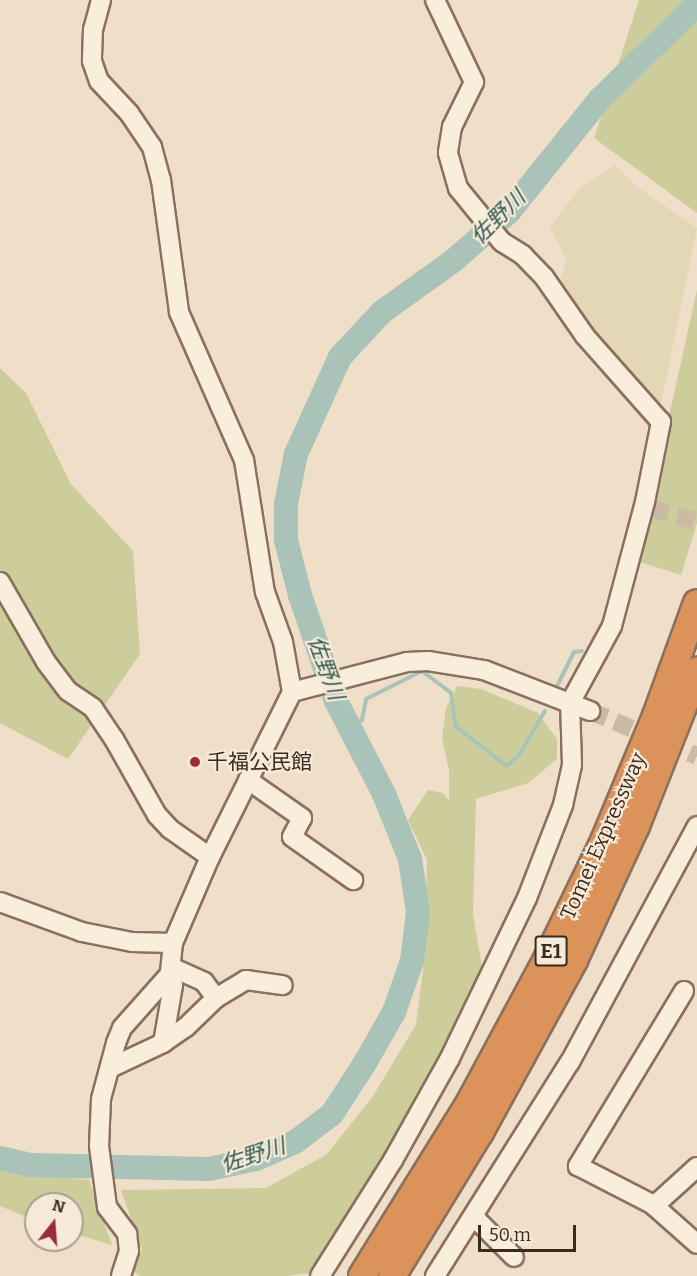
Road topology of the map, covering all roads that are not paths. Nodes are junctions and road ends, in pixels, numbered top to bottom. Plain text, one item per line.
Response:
1 (100, 0) edge
2 (435, 0) edge
3 (0, 582) edge
4 (697, 603) edge
5 (697, 671) edge
6 (299, 692) junction
7 (570, 703) junction
8 (590, 711) tunnel mouth
9 (248, 780) junction
10 (697, 825) edge
11 (210, 857) junction
12 (353, 880) dead end
13 (0, 902) edge
14 (173, 943) junction
15 (170, 971) junction
16 (283, 986) dead end
17 (684, 992) dead end
18 (216, 998) junction
19 (163, 1043) junction
20 (110, 1068) junction
21 (697, 1167) edge
22 (654, 1206) junction
23 (475, 1218) junction
24 (697, 1244) edge
25 (514, 1257) dead end
26 (121, 1276) edge
27 (320, 1276) edge
28 (362, 1276) edge
29 (392, 1276) edge
30 (435, 1276) edge

1 - 6 street
2 - 7 street
3 - 11 street
4 - 28 highway, Tomei Expressway / E1
5 - 29 highway, Tomei Expressway / E1
6 - 7 street
6 - 9 street
7 - 8 street
7 - 27 street
9 - 11 street
9 - 12 street
10 - 23 street
11 - 14 street
13 - 14 street
14 - 15 street
15 - 18 street
15 - 19 street
15 - 20 street
16 - 18 street
17 - 22 street
18 - 19 street
19 - 20 street
20 - 26 street
21 - 22 street
22 - 24 street
23 - 25 street
23 - 30 street

